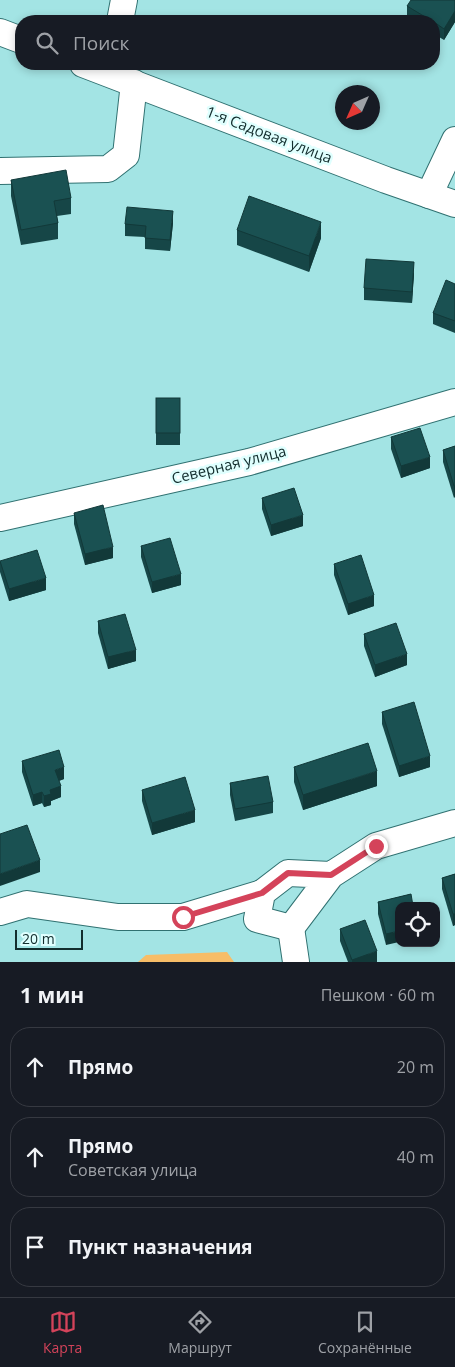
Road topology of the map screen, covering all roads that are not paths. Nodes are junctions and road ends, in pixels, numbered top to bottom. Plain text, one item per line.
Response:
1 (124, 0) edge
2 (121, 15) edge
3 (0, 32) edge
4 (15, 38) edge
5 (112, 70) edge
6 (134, 83) junction
7 (455, 140) edge
8 (0, 171) edge
9 (429, 195) junction
10 (455, 204) edge
11 (455, 402) edge
12 (0, 518) edge
13 (455, 823) edge
14 (331, 875) junction
15 (262, 893) junction
16 (0, 912) edge
17 (291, 928) junction
18 (296, 962) edge

1 - 2 street
3 - 4 street
5 - 6 street, 1-я Садовая улица
6 - 8 street
6 - 9 street, 1-я Садовая улица
7 - 9 street
9 - 10 street, 1-я Садовая улица
11 - 12 street, Северная улица
13 - 14 street
14 - 15 street
14 - 17 street
15 - 16 street
15 - 17 street
17 - 18 street

